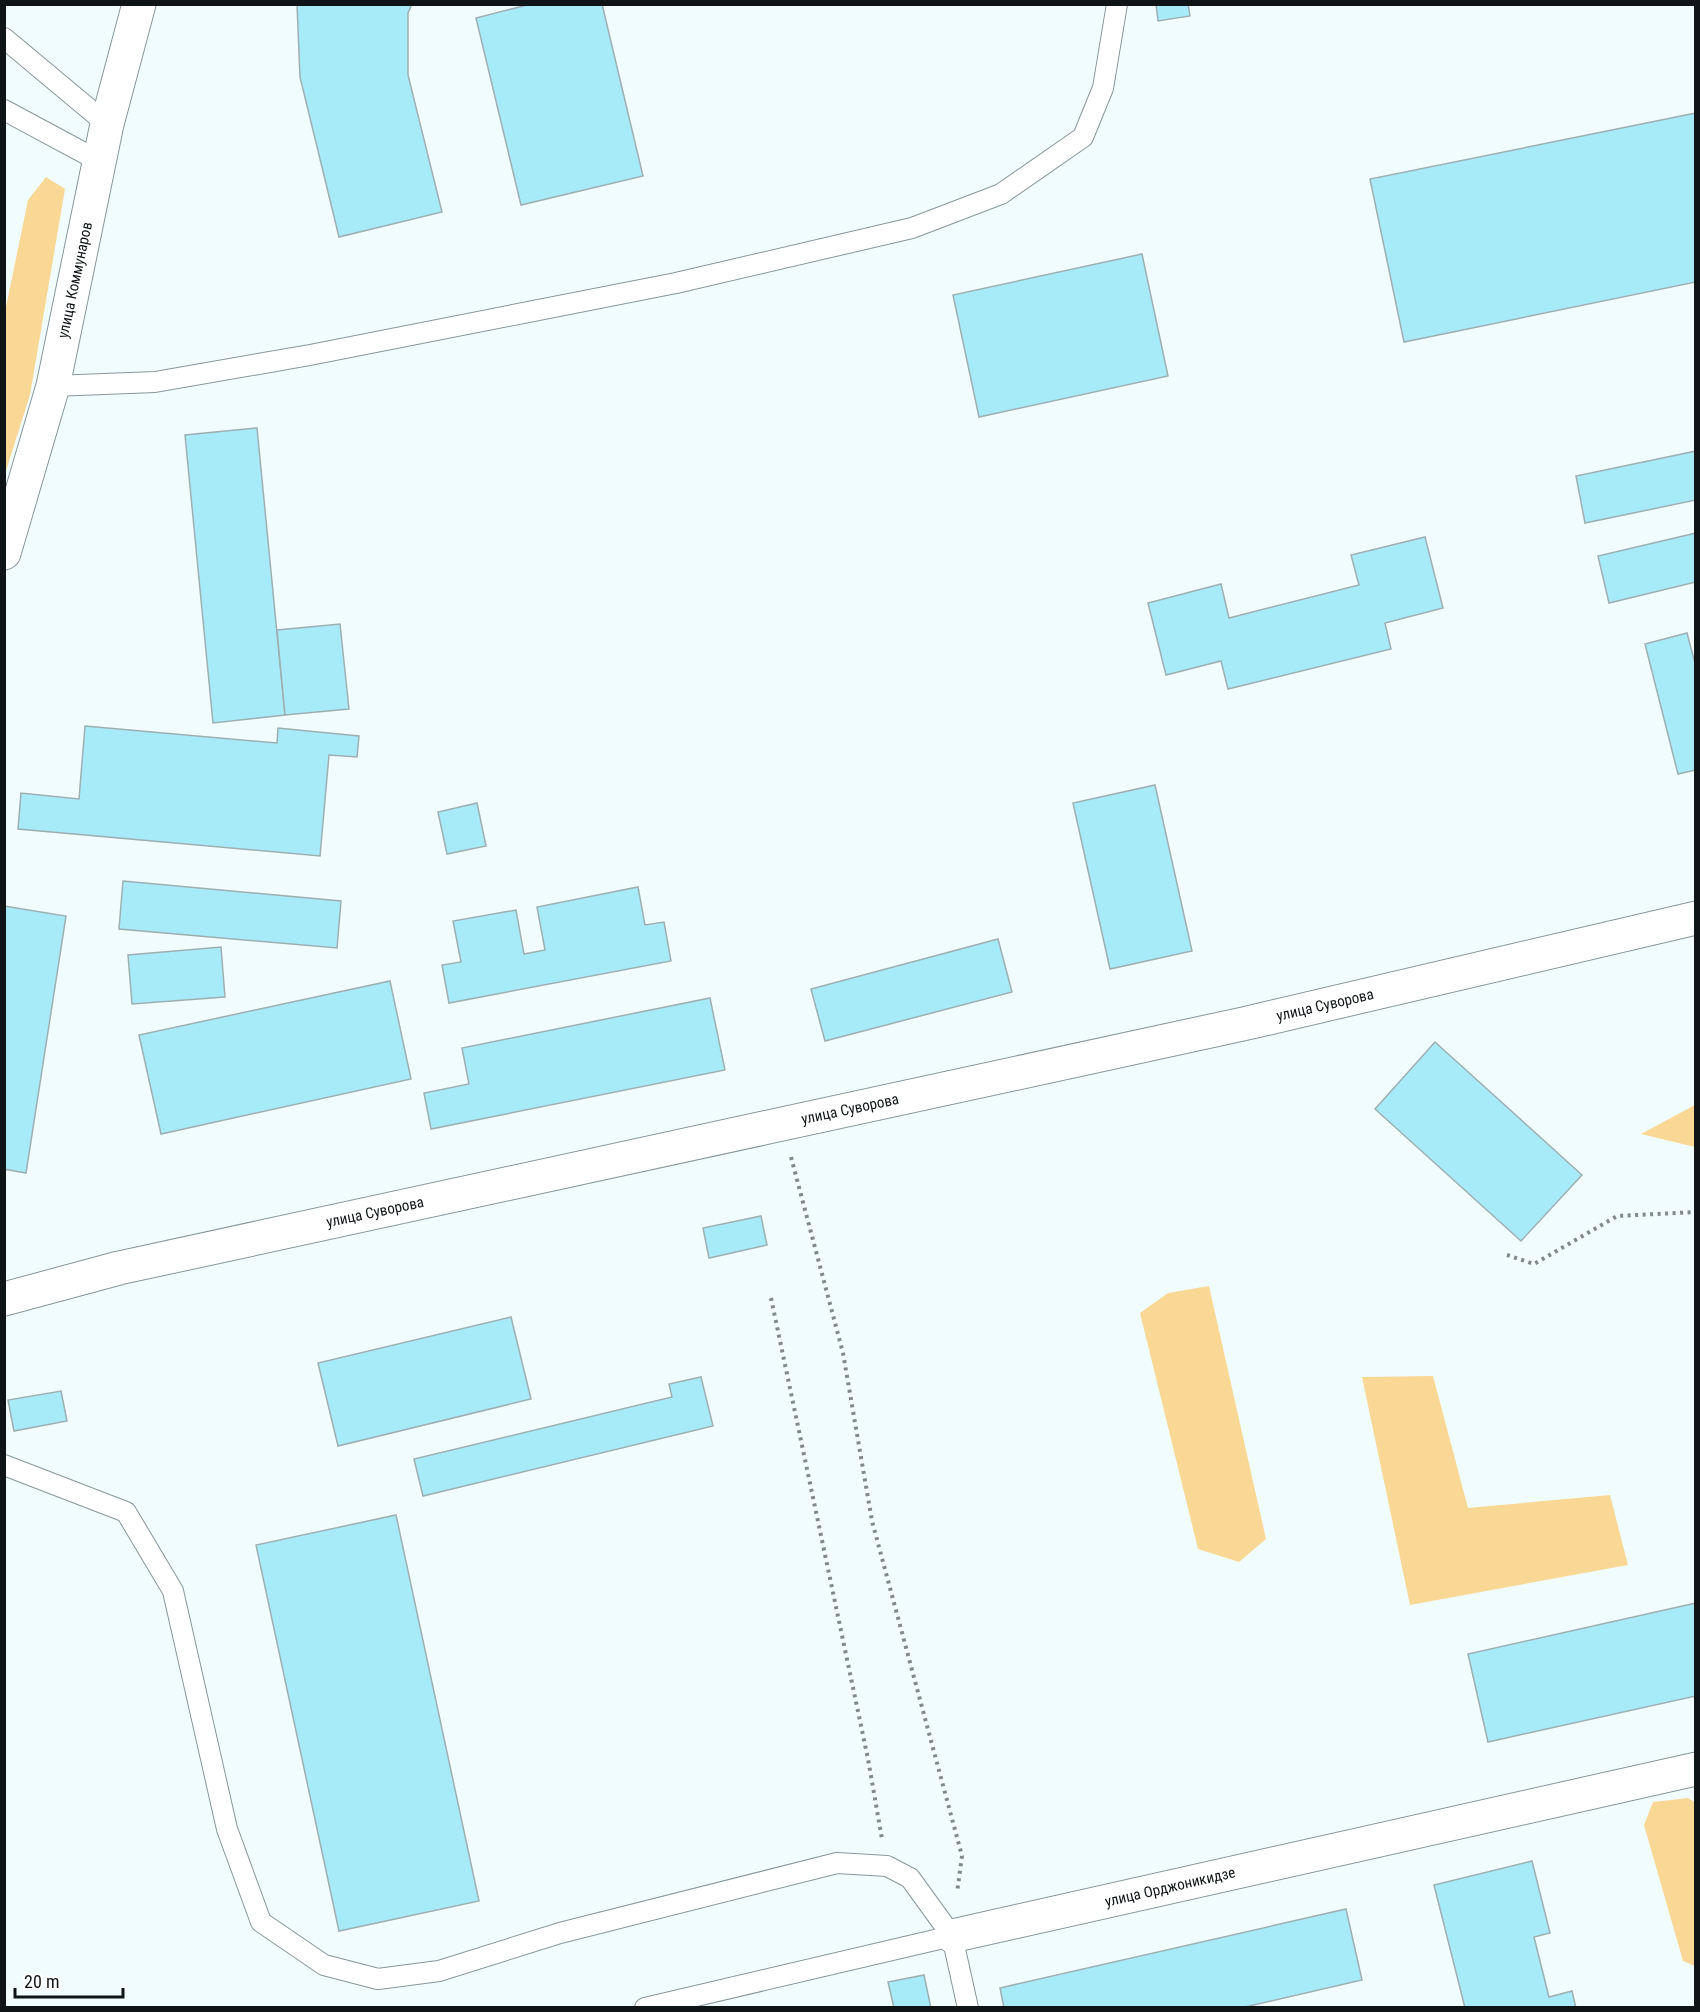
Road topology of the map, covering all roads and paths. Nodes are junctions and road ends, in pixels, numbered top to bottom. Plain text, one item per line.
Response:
1 (139, 4) edge
2 (1117, 4) edge
3 (4, 38) edge
4 (4, 110) edge
5 (107, 124) junction
6 (99, 161) junction
7 (53, 386) junction
8 (4, 553) edge
9 (1695, 918) edge
10 (782, 1124) junction
11 (1695, 1212) edge
12 (1507, 1255) dead end
13 (771, 1298) dead end
14 (4, 1299) edge
15 (4, 1465) edge
16 (1695, 1769) edge
17 (887, 1866) junction
18 (952, 1935) junction
19 (645, 2007) edge
20 (968, 2007) edge

1 - 5 street, улица Коммунаров
2 - 7 lane
3 - 5 lane
4 - 6 lane
5 - 6 street, улица Коммунаров
6 - 7 street, улица Коммунаров
7 - 8 street, улица Коммунаров
9 - 10 street, улица Суворова
10 - 14 street, улица Суворова
10 - 18 path
11 - 12 path
13 - 17 path
15 - 17 lane
16 - 18 street, улица Орджоникидзе
17 - 18 lane
18 - 19 lane, улица Орджоникидзе
18 - 20 lane

